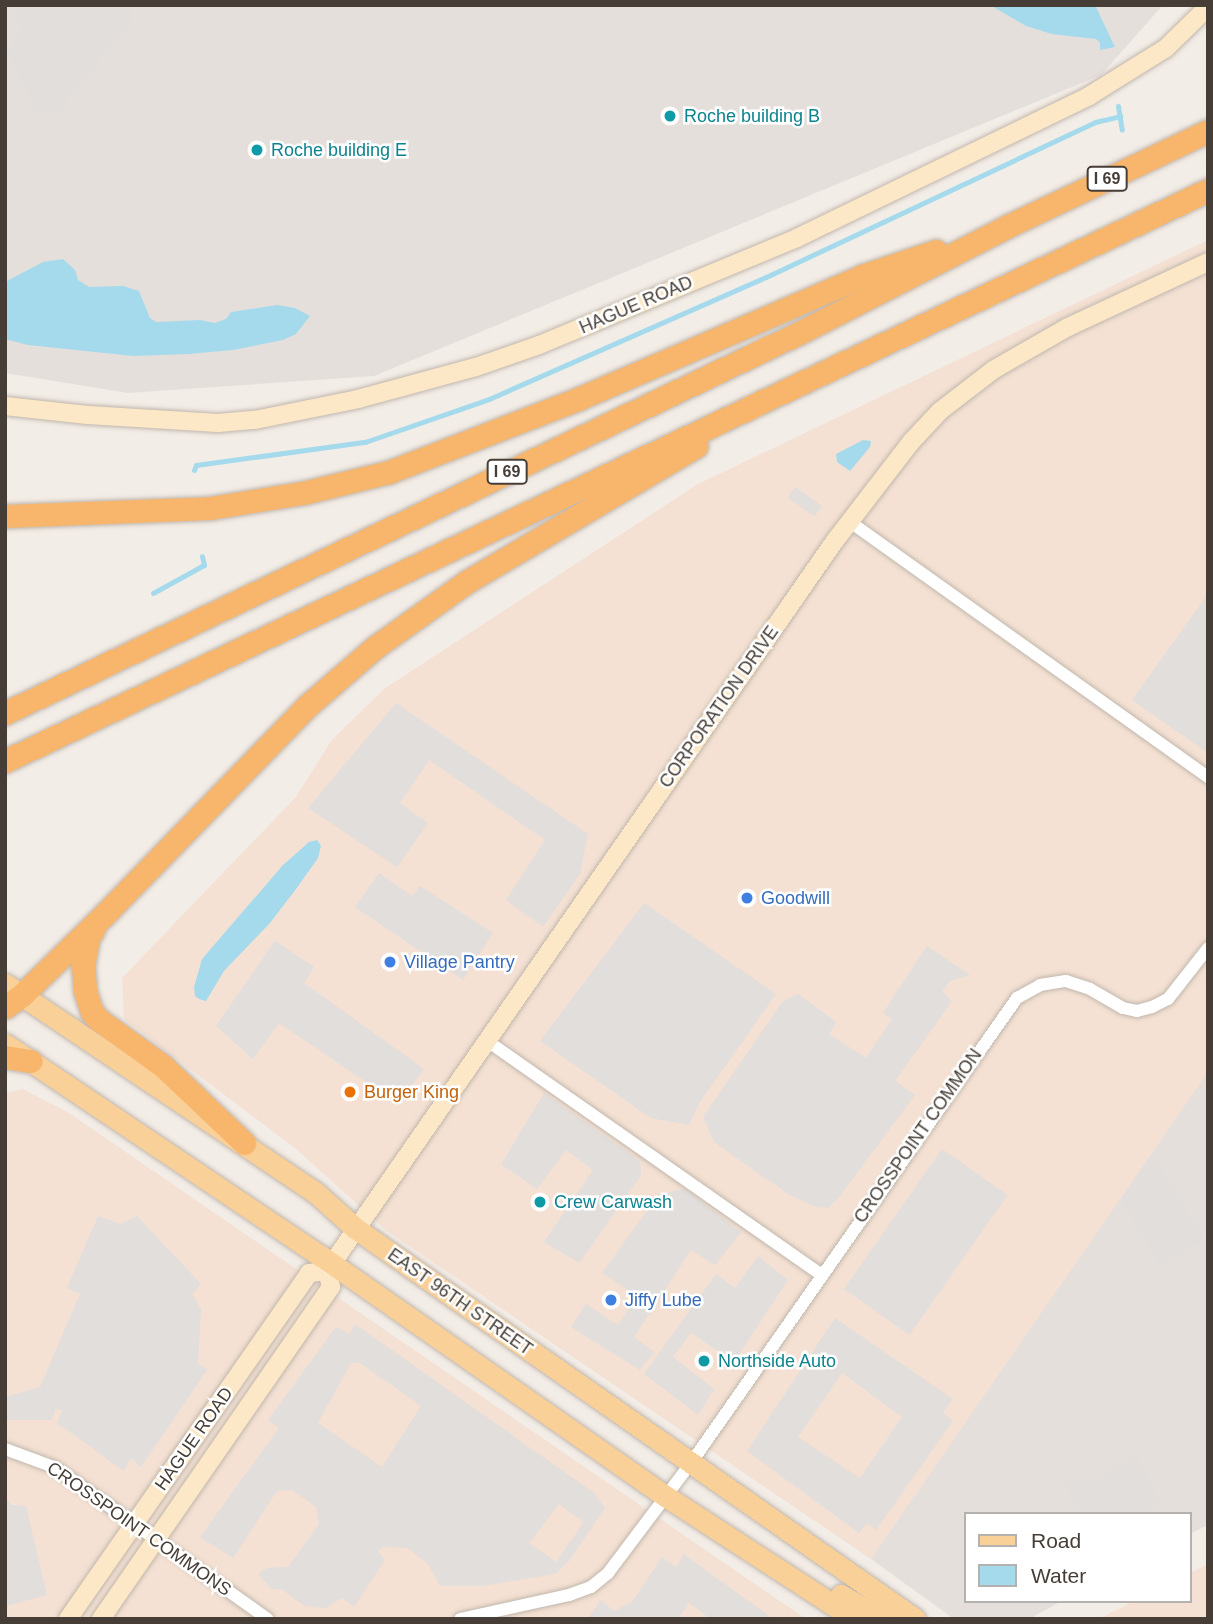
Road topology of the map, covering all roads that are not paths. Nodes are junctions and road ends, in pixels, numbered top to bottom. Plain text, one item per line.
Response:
1 (1208, 7) edge
2 (1208, 131) edge
3 (1208, 190) edge
4 (1006, 227) junction
5 (1208, 262) edge
6 (780, 395) junction
7 (5, 406) edge
8 (5, 516) edge
9 (849, 521) junction
10 (5, 713) edge
11 (5, 761) edge
12 (1208, 778) edge
13 (105, 914) junction
14 (1208, 948) edge
15 (11, 995) edge
16 (486, 1040) junction
17 (5, 1044) edge
18 (5, 1057) edge
19 (31, 1061) junction
20 (244, 1143) junction
21 (355, 1228) junction
22 (329, 1267) junction
23 (821, 1275) junction
24 (5, 1449) edge
25 (691, 1463) junction
26 (667, 1497) junction
27 (134, 1524) junction
28 (156, 1539) junction
29 (806, 1584) junction
30 (913, 1618) edge
31 (68, 1619) edge
32 (101, 1619) edge
33 (268, 1619) edge
34 (460, 1619) edge
35 (855, 1619) edge
36 (882, 1619) edge

1 - 7 street, HAGUE ROAD
2 - 4 highway, I 69
3 - 6 highway, I 69
4 - 8 highway
4 - 10 highway, I 69
5 - 9 street, CORPORATION DRIVE
6 - 11 highway, I 69
6 - 13 highway
9 - 12 street
9 - 16 street, CORPORATION DRIVE
13 - 15 highway
13 - 20 highway
14 - 23 street, CROSSPOINT COMMON
15 - 20 main road, EAST 96TH STREET
16 - 21 street, CORPORATION DRIVE
16 - 23 street
17 - 19 main road
18 - 19 highway
19 - 22 main road
20 - 21 main road, EAST 96TH STREET
21 - 22 street, CORPORATION DRIVE
21 - 25 main road, EAST 96TH STREET
22 - 26 main road
22 - 27 street, HAGUE ROAD
22 - 28 street, HAGUE ROAD
23 - 25 street, CROSSPOINT COMMON
24 - 27 street, CROSSPOINT COMMONS
25 - 26 street
25 - 30 main road, EAST 96TH STREET
26 - 29 main road
26 - 34 street
27 - 28 street, CROSSPOINT COMMONS
27 - 31 street, HAGUE ROAD
28 - 32 street, HAGUE ROAD
28 - 33 street, CROSSPOINT COMMONS
29 - 35 main road
29 - 36 main road

